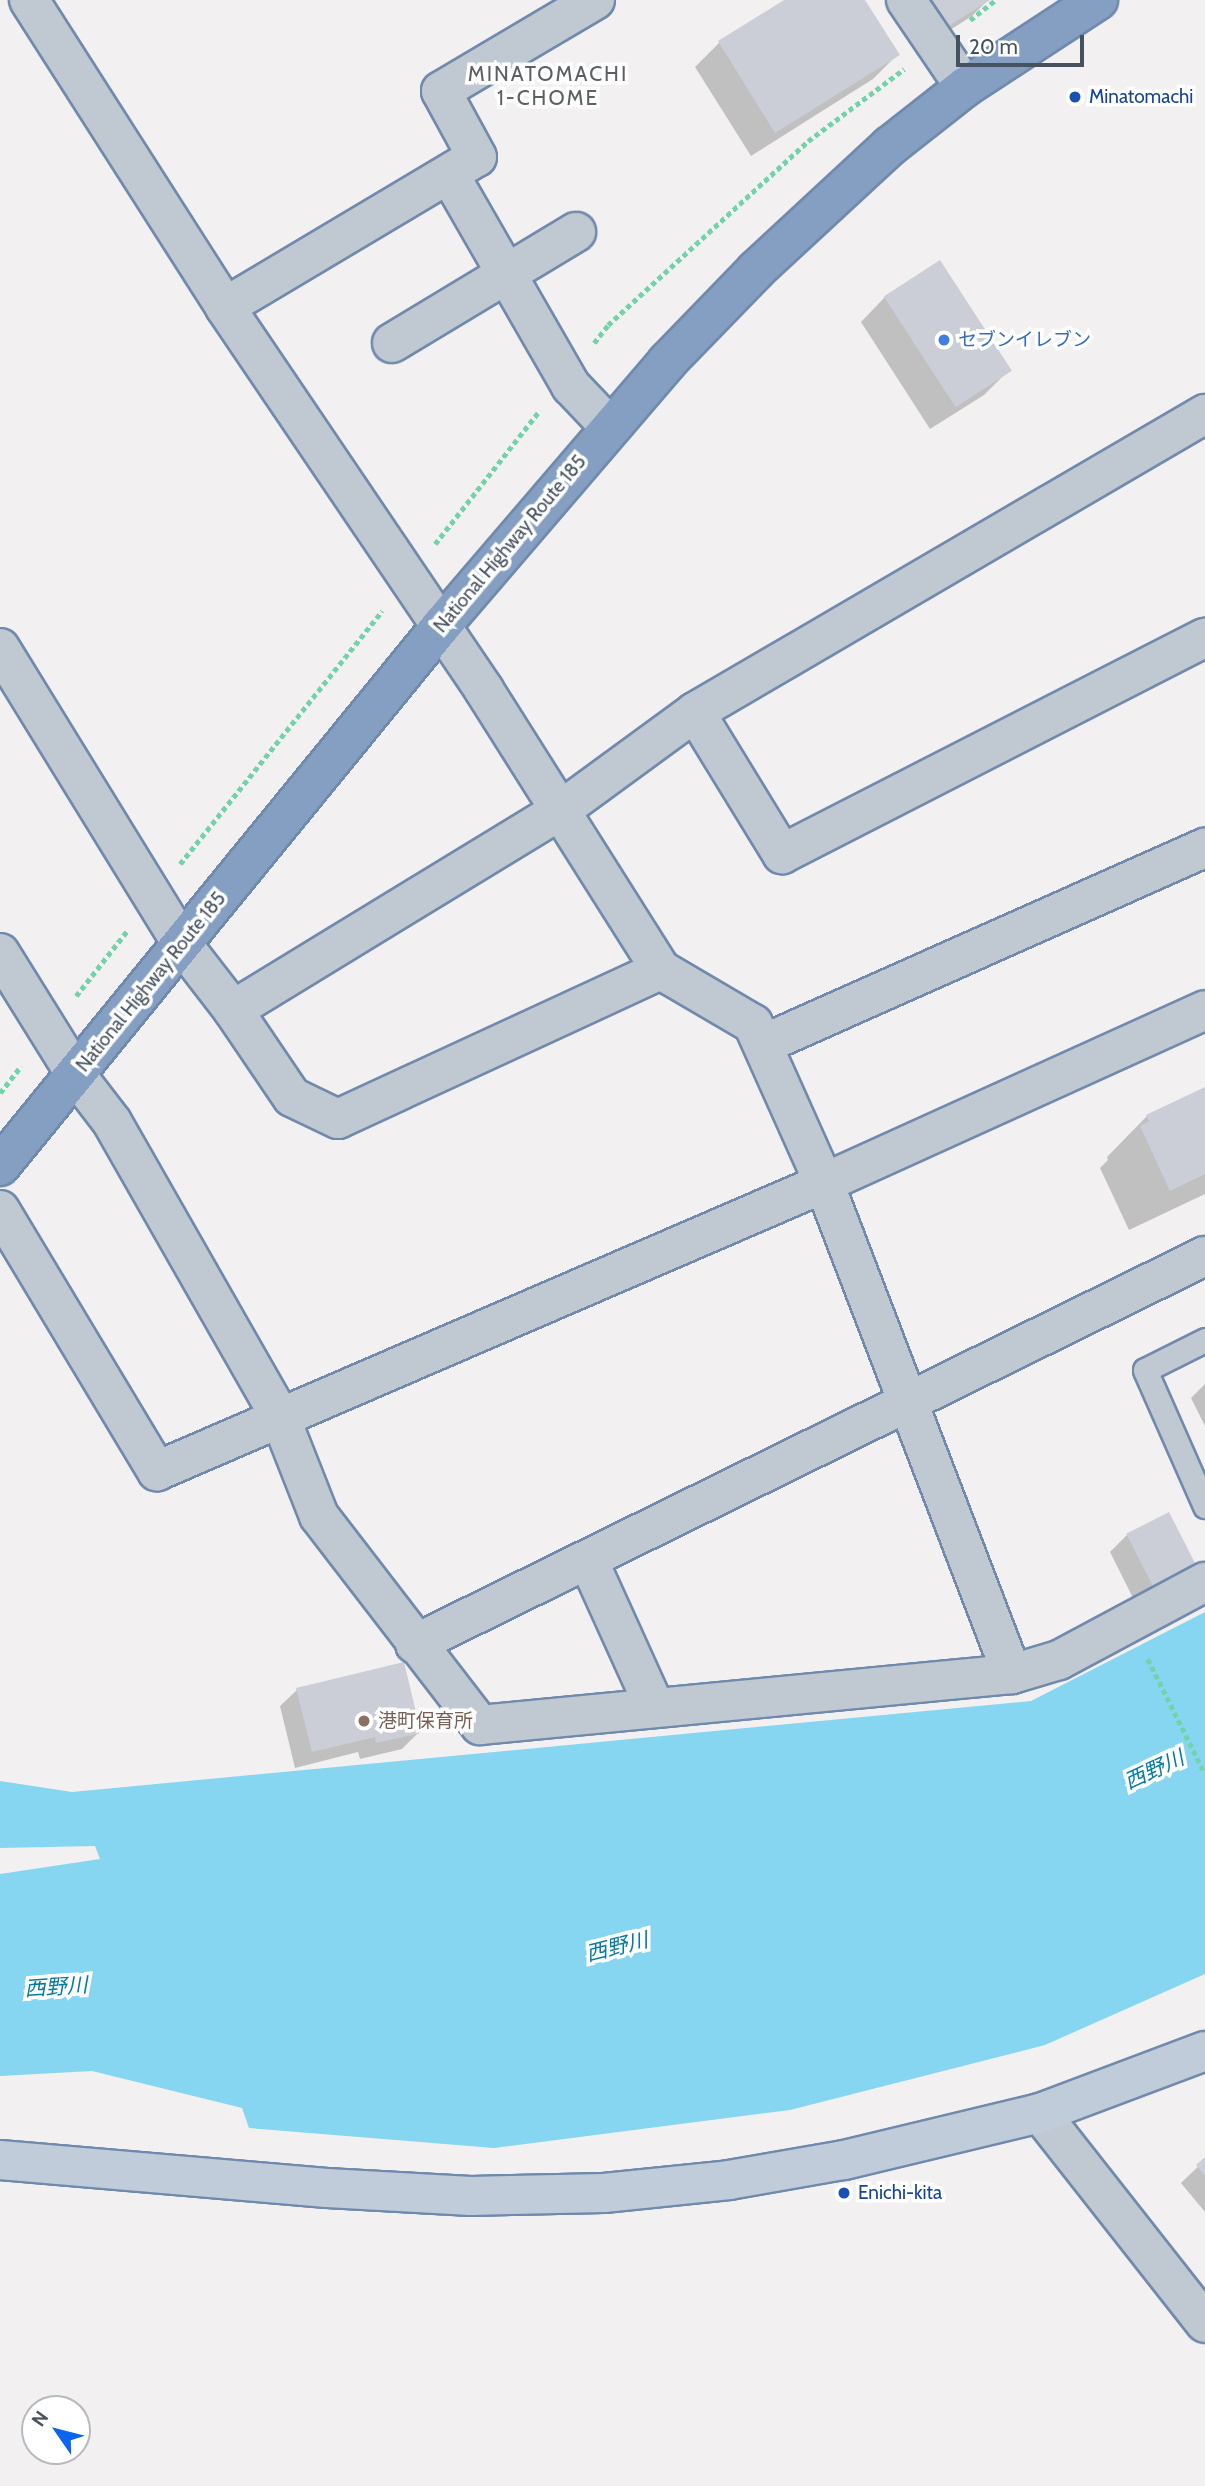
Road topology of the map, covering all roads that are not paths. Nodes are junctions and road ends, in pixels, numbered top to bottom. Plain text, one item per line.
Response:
1 (8, 0) edge
2 (29, 0) edge
3 (595, 0) edge
4 (906, 0) edge
5 (1098, 0) edge
6 (0, 6) edge
7 (965, 87) junction
8 (449, 174) junction
9 (576, 232) dead end
10 (506, 272) junction
11 (225, 307) junction
12 (392, 343) dead end
13 (1205, 414) edge
14 (610, 426) junction
15 (441, 626) junction
16 (1205, 638) edge
17 (0, 648) edge
18 (13, 699) edge
19 (695, 712) junction
20 (561, 810) junction
21 (1205, 848) edge
22 (182, 944) junction
23 (0, 953) edge
24 (661, 970) junction
25 (233, 1010) junction
26 (1205, 1010) edge
27 (764, 1044) junction
28 (76, 1075) junction
29 (0, 1166) edge
30 (824, 1184) junction
31 (0, 1210) edge
32 (1205, 1256) edge
33 (1205, 1340) edge
34 (908, 1402) junction
35 (280, 1417) junction
36 (1205, 1506) edge
37 (588, 1560) junction
38 (1205, 1582) edge
39 (415, 1644) junction
40 (1012, 1674) junction
41 (655, 1708) junction
42 (1205, 2051) edge
43 (1040, 2113) junction
44 (0, 2160) edge
45 (1205, 2323) edge

1 - 6 street
2 - 11 street
3 - 8 street
4 - 7 street
5 - 7 highway, National Highway Route 185
7 - 14 highway, National Highway Route 185
8 - 10 street
8 - 11 street
9 - 10 street
10 - 12 street
10 - 14 street
11 - 15 street
13 - 19 street
14 - 15 highway, National Highway Route 185
15 - 20 street
15 - 22 highway, National Highway Route 185
16 - 19 street
17 - 18 street
18 - 22 street
19 - 20 street
20 - 24 street
20 - 25 street
21 - 27 street
22 - 25 street
22 - 28 highway, National Highway Route 185
23 - 28 street
24 - 25 street
24 - 27 street
26 - 30 street
27 - 30 street
28 - 29 highway, National Highway Route 185
28 - 35 street
30 - 34 street
30 - 35 street
31 - 35 street
32 - 34 street
33 - 36 lane
34 - 37 street
34 - 40 street
35 - 39 street
37 - 39 street
37 - 41 street
38 - 40 street
39 - 41 street
40 - 41 street
42 - 43 street
43 - 44 street
43 - 45 street

